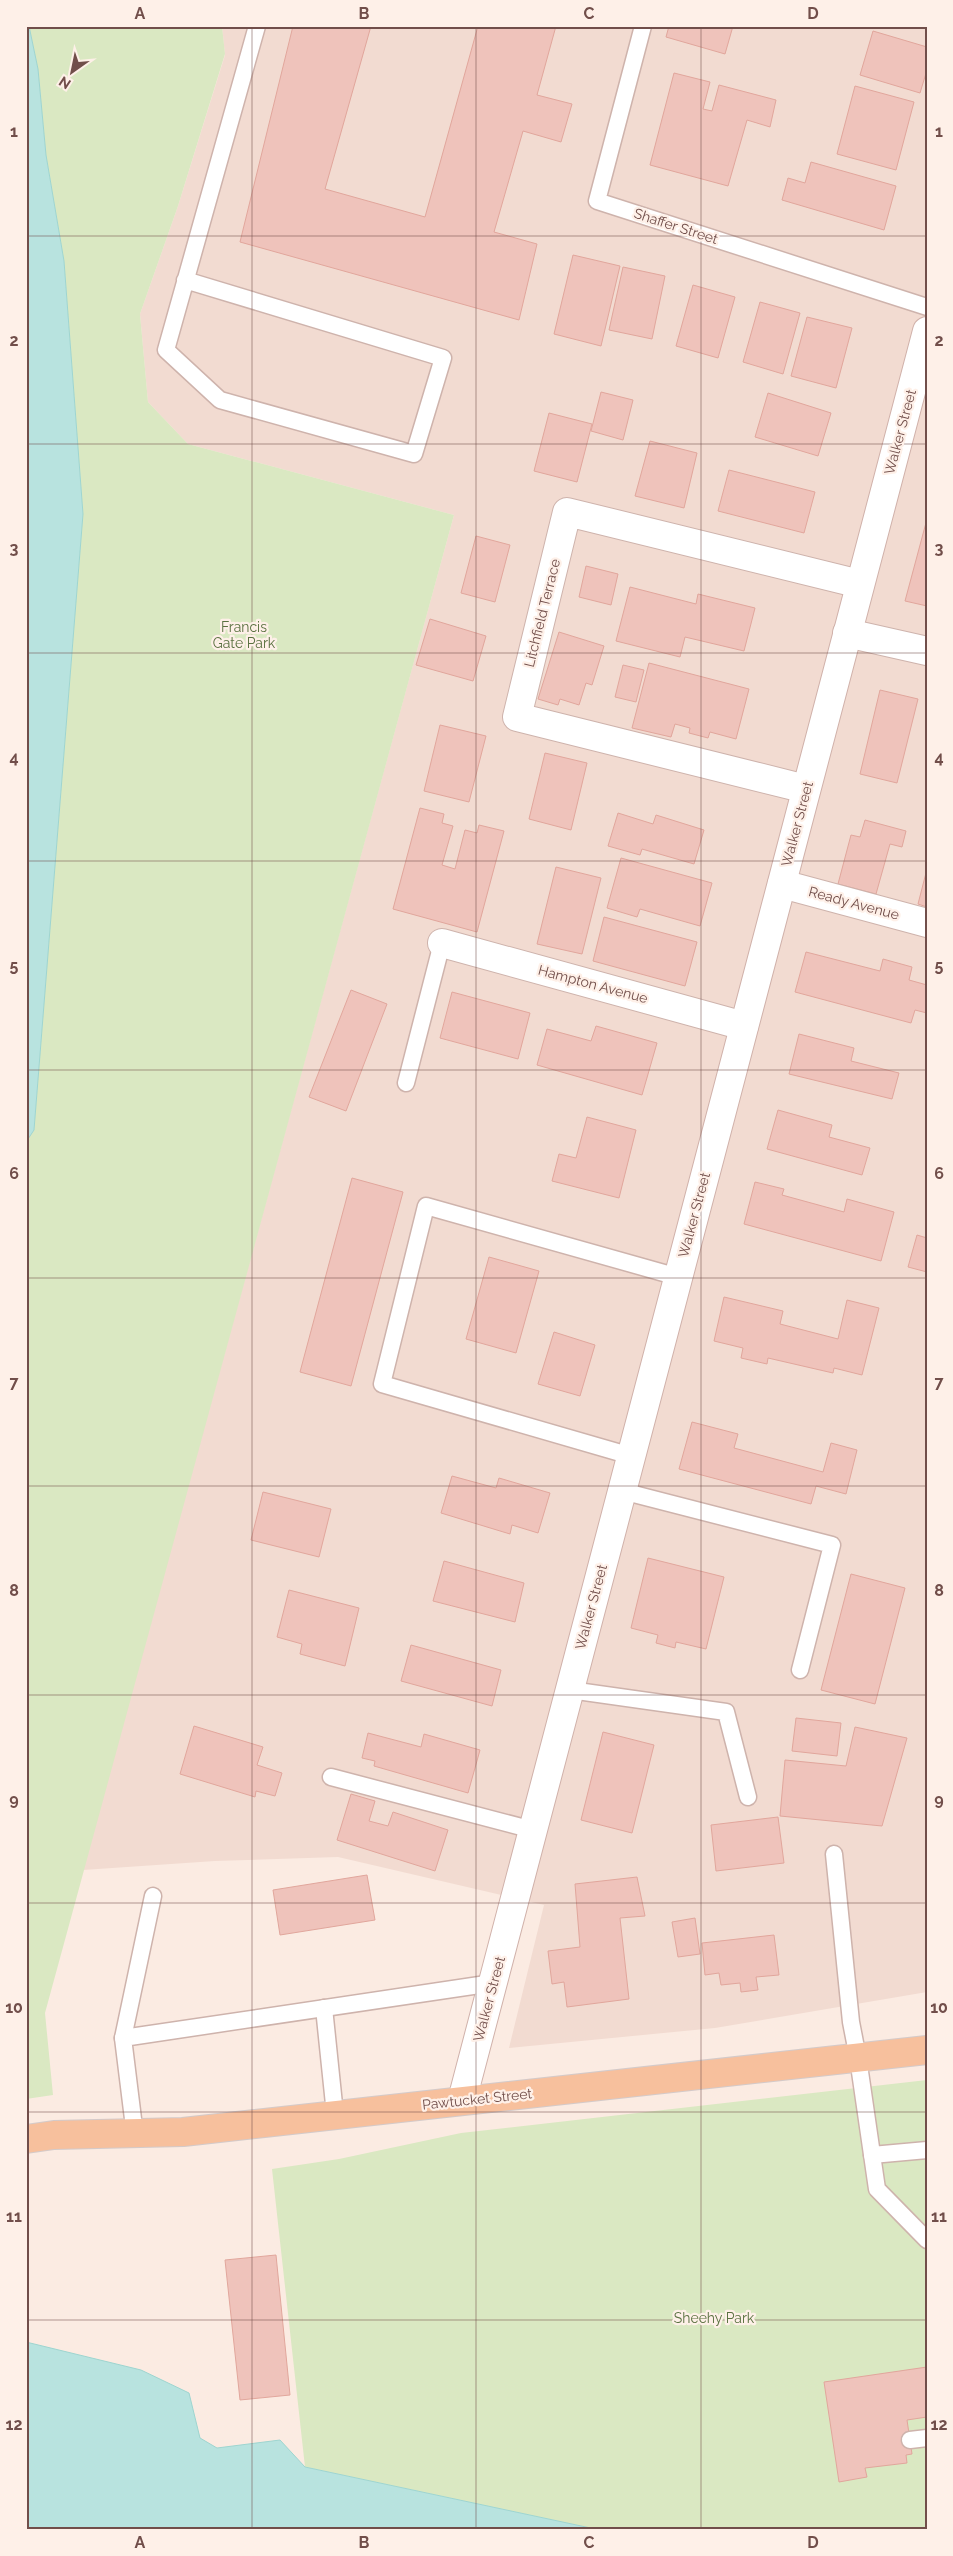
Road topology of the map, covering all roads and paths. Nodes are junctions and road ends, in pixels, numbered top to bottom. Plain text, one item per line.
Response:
1 (257, 26) edge
2 (643, 26) edge
3 (185, 280) junction
4 (927, 307) edge
5 (927, 331) edge
6 (920, 386) edge
7 (860, 584) junction
8 (847, 632) junction
9 (927, 650) edge
10 (806, 789) junction
11 (782, 884) junction
12 (927, 923) edge
13 (442, 943) joint
14 (744, 1026) junction
15 (406, 1083) dead end
16 (678, 1277) junction
17 (631, 1456) junction
18 (622, 1491) junction
19 (800, 1670) dead end
20 (570, 1690) junction
21 (331, 1777) dead end
22 (748, 1797) dead end
23 (533, 1830) junction
24 (834, 1854) dead end
25 (153, 1896) dead end
26 (493, 1983) junction
27 (324, 2008) junction
28 (124, 2038) junction
29 (927, 2050) edge
30 (858, 2058) junction
31 (462, 2100) junction
32 (335, 2114) junction
33 (134, 2134) junction
34 (26, 2139) edge
35 (927, 2150) edge
36 (872, 2155) junction
37 (927, 2240) edge

1 - 3 lane
2 - 4 lane, Shaffer Street
3 - 3 lane
5 - 6 street, Walker Street
6 - 7 street, Walker Street
7 - 8 street, Walker Street
7 - 10 street, Litchfield Terrace
8 - 9 street
8 - 10 street, Walker Street
10 - 11 street, Walker Street
11 - 12 street, Ready Avenue
11 - 14 street, Walker Street
13 - 14 street, Hampton Avenue
13 - 15 lane
14 - 16 street, Walker Street
16 - 17 street, Walker Street
16 - 17 lane
17 - 18 street, Walker Street
18 - 19 lane
18 - 20 street, Walker Street
20 - 22 lane
20 - 23 street, Walker Street
21 - 23 lane
23 - 26 street, Walker Street
24 - 30 lane
25 - 28 lane
26 - 27 lane
26 - 31 street, Walker Street
27 - 28 lane
27 - 32 lane
28 - 33 lane
29 - 30 main road, Pawtucket Street
30 - 31 main road, Pawtucket Street
30 - 36 lane
31 - 32 main road, Pawtucket Street
32 - 33 main road, Pawtucket Street
33 - 34 main road, Pawtucket Street
35 - 36 lane
36 - 37 lane

